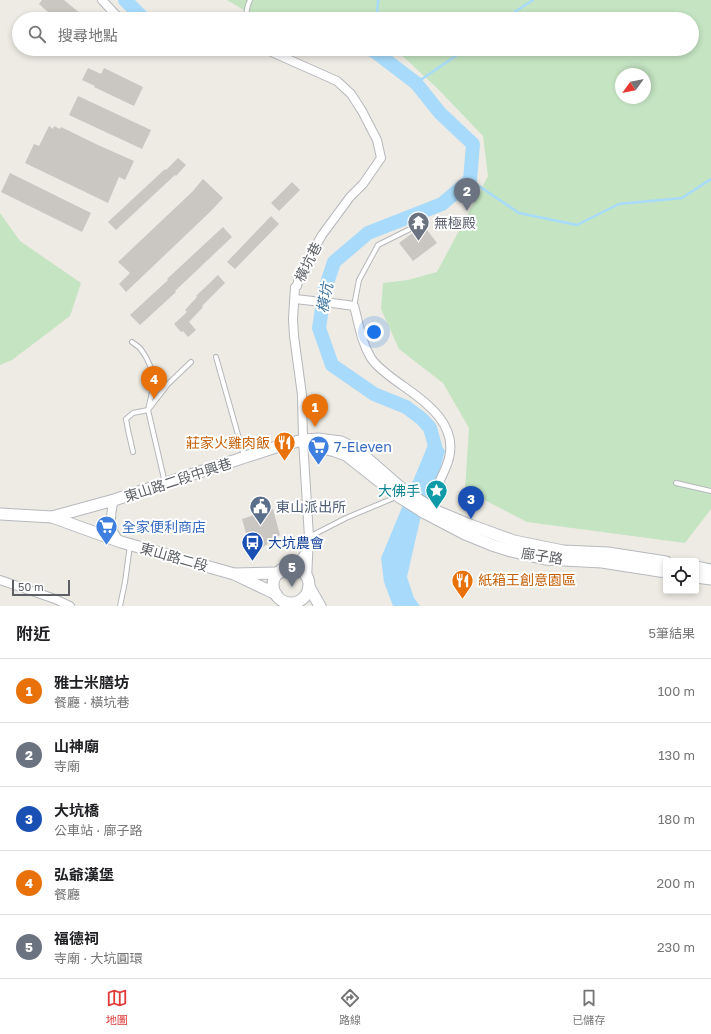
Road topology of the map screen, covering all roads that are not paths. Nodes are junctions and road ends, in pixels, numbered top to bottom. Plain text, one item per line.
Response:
1 (102, 0) edge
2 (250, 0) edge
3 (113, 12) edge
4 (246, 12) edge
5 (281, 56) edge
6 (424, 222) dead end
7 (295, 299) junction
8 (354, 306) junction
9 (132, 342) dead end
10 (216, 357) dead end
11 (191, 362) dead end
12 (148, 410) junction
13 (303, 440) junction
14 (133, 452) dead end
15 (245, 458) junction
16 (165, 483) junction
17 (676, 483) dead end
18 (711, 491) edge
19 (400, 494) junction
20 (114, 500) junction
21 (427, 511) junction
22 (0, 514) edge
23 (52, 517) junction
24 (309, 537) junction
25 (126, 543) junction
26 (663, 562) edge
27 (294, 568) junction
28 (699, 568) edge
29 (711, 570) edge
30 (663, 572) edge
31 (279, 573) junction
32 (234, 574) junction
33 (699, 577) edge
34 (711, 579) edge
35 (0, 580) edge
36 (308, 583) junction
37 (276, 594) junction
38 (302, 604) edge
39 (70, 606) edge
40 (120, 606) edge
41 (320, 606) edge

1 - 3 street
2 - 4 lane
5 - 7 street, 橫坑巷
6 - 8 lane
7 - 8 street
7 - 13 street, 橫坑巷
8 - 21 street
9 - 12 lane
10 - 15 lane
11 - 12 lane
12 - 14 lane
12 - 16 lane
13 - 15 main road, 東山路二段中興巷
13 - 19 main road
13 - 24 street, 橫坑巷
15 - 16 main road, 東山路二段中興巷
16 - 20 main road, 東山路二段中興巷
17 - 18 lane
19 - 21 main road
19 - 24 lane
20 - 23 main road, 東山路二段中興巷
20 - 25 street
21 - 26 main road, 廍子路
21 - 30 main road, 廍子路
22 - 23 main road, 東山路二段
23 - 25 main road, 東山路二段
24 - 27 street
24 - 36 street, 橫坑巷
25 - 32 main road, 東山路二段
25 - 40 lane
27 - 31 main road
27 - 36 main road
28 - 29 main road
31 - 32 main road
31 - 37 main road
32 - 37 main road, 東山路二段
33 - 34 main road
35 - 39 street
36 - 38 main road
36 - 41 main road
37 - 38 main road

